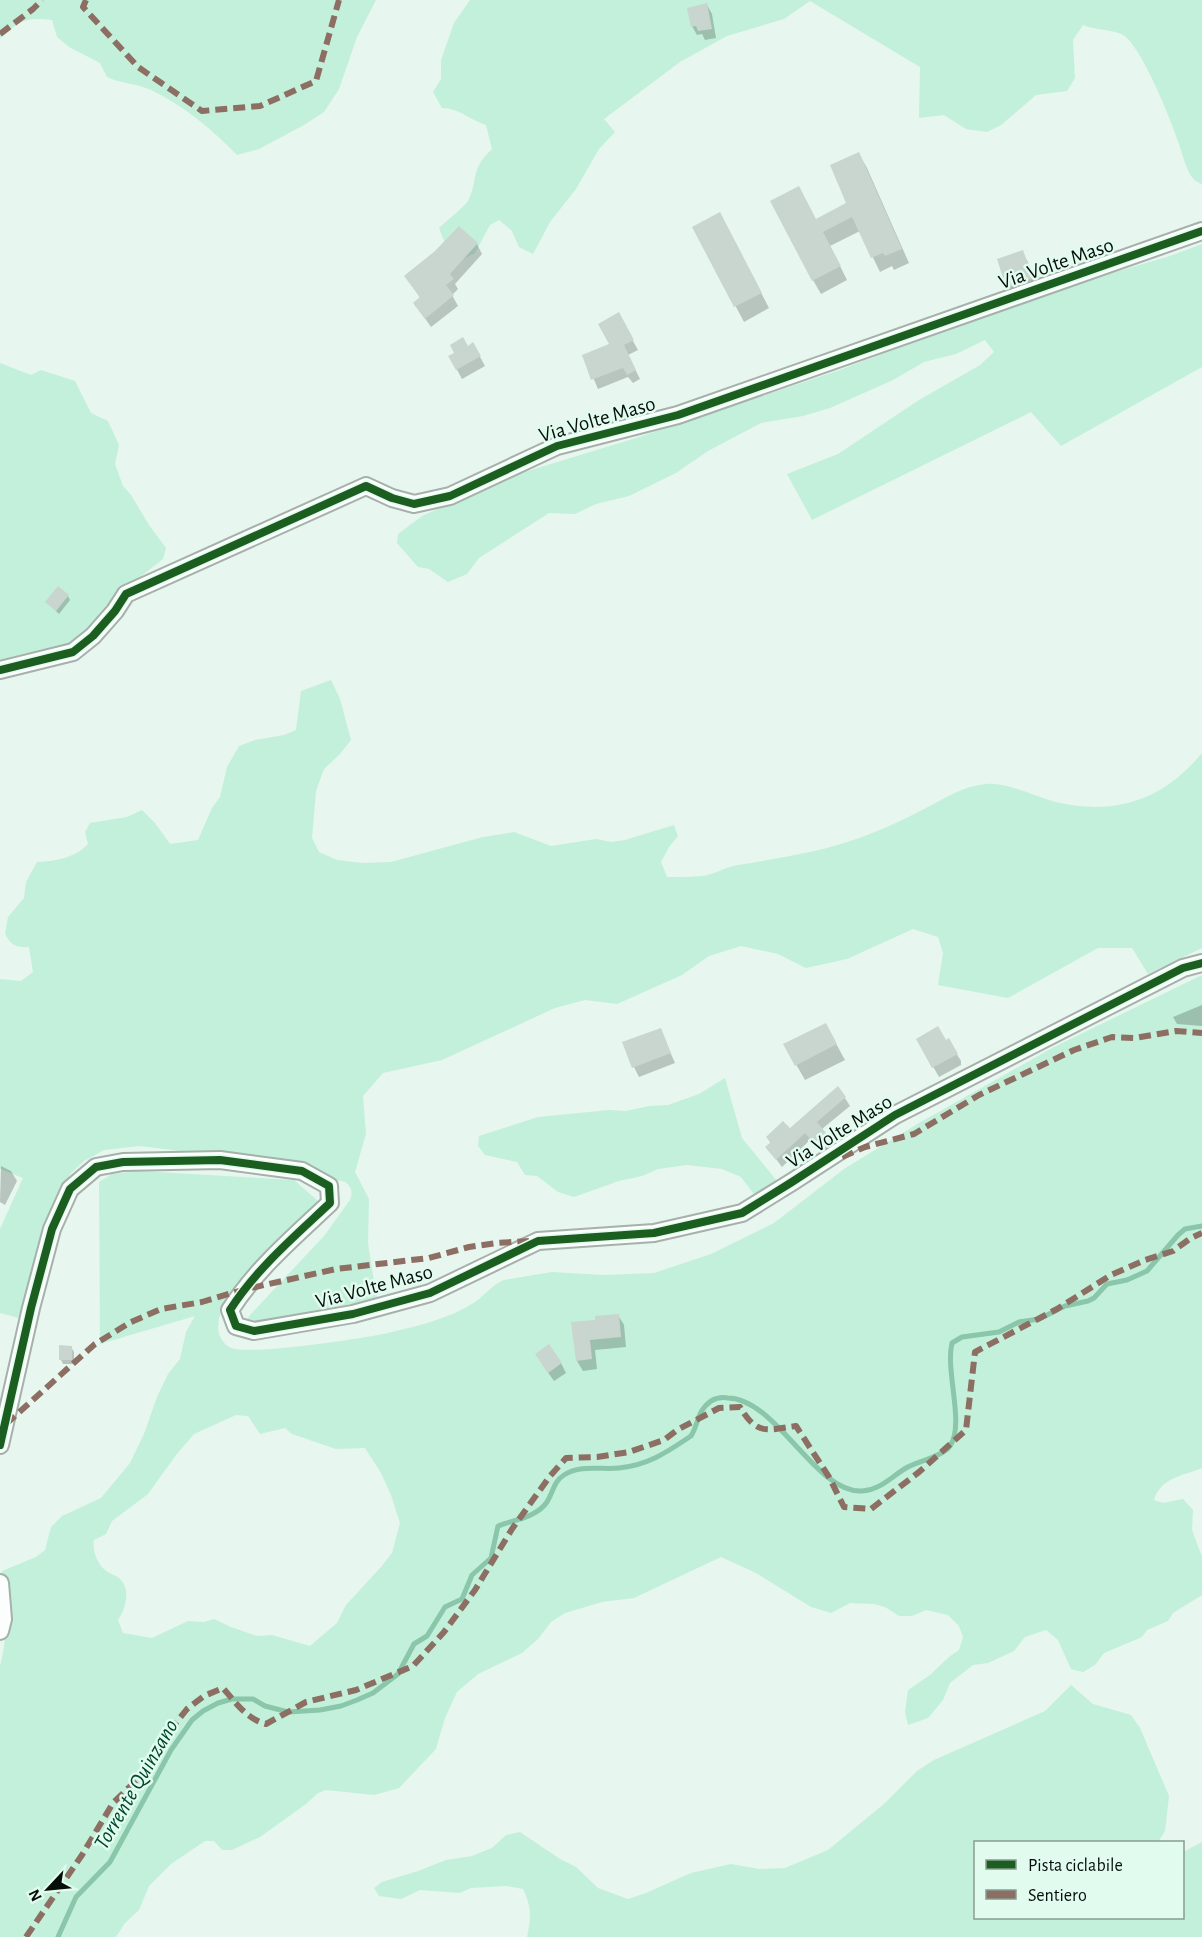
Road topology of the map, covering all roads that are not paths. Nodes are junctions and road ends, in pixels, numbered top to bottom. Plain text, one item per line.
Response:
1 (1202, 231) edge
2 (0, 670) edge
3 (1202, 963) edge
4 (0, 1445) edge
5 (0, 1583) edge
6 (0, 1631) edge

1 - 2 street, Via Volte Maso
3 - 4 street, Via Volte Maso
5 - 6 street

